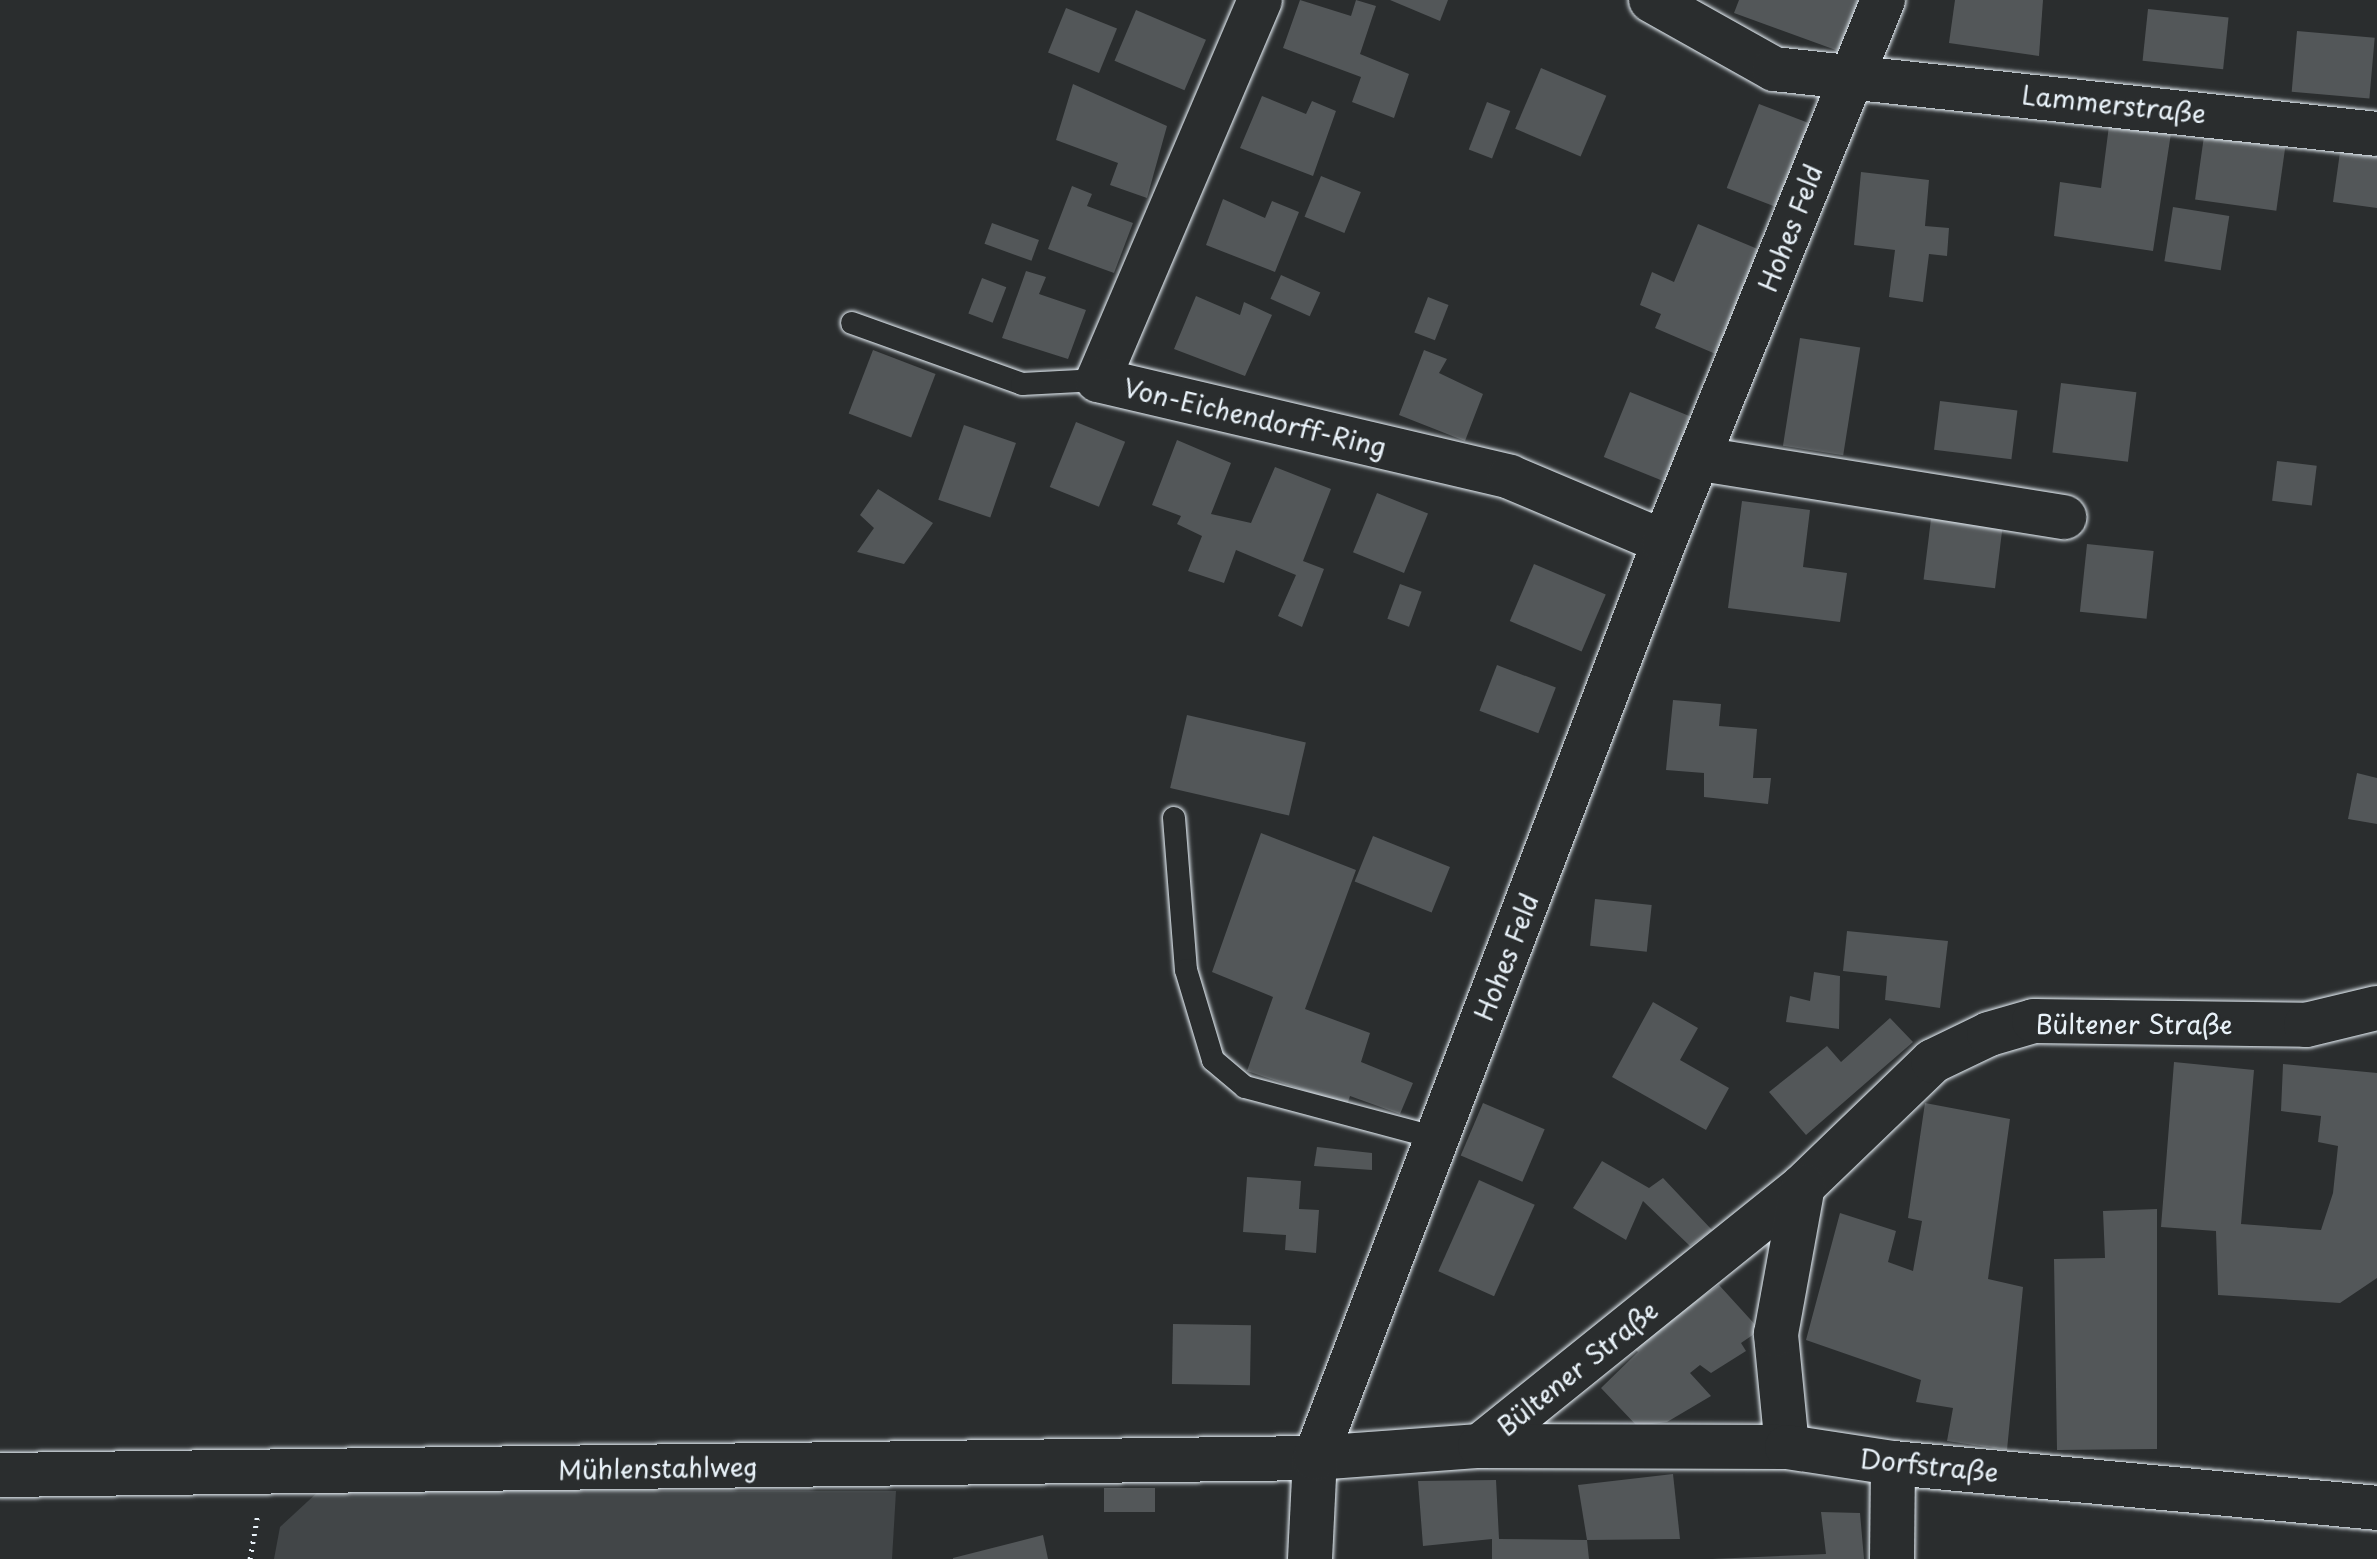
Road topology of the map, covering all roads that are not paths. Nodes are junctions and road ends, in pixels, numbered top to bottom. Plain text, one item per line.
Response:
1 (1260, 0) edge
2 (1651, 0) edge
3 (1883, 0) edge
4 (1850, 74) junction
5 (2377, 134) edge
6 (852, 323) dead end
7 (1098, 380) junction
8 (1701, 459) junction
9 (2064, 517) dead end
10 (1664, 542) junction
11 (1174, 818) dead end
12 (2377, 1008) edge
13 (1437, 1138) junction
14 (1803, 1186) junction
15 (1480, 1446) junction
16 (1787, 1447) junction
17 (1315, 1458) junction
18 (1893, 1463) junction
19 (0, 1475) edge
20 (2377, 1508) edge
21 (1310, 1559) edge
22 (1892, 1559) edge

1 - 7 street, Von-Eichendorff-Ring
2 - 4 street
3 - 4 street, Hohes Feld
4 - 5 street, Lammerstraße
4 - 8 street, Hohes Feld
6 - 7 lane
7 - 10 street, Von-Eichendorff-Ring
8 - 9 street
8 - 10 street, Hohes Feld
10 - 13 street, Hohes Feld
11 - 13 lane
12 - 14 street, Bültener Straße
13 - 17 street, Hohes Feld
14 - 15 street, Bültener Straße
14 - 16 street
15 - 16 street, Dorfstraße
15 - 17 street, Bültener Straße
16 - 18 street, Dorfstraße
17 - 19 street, Mühlenstahlweg
17 - 21 street, Hohes Feld
18 - 20 street, Dorfstraße
18 - 22 street

